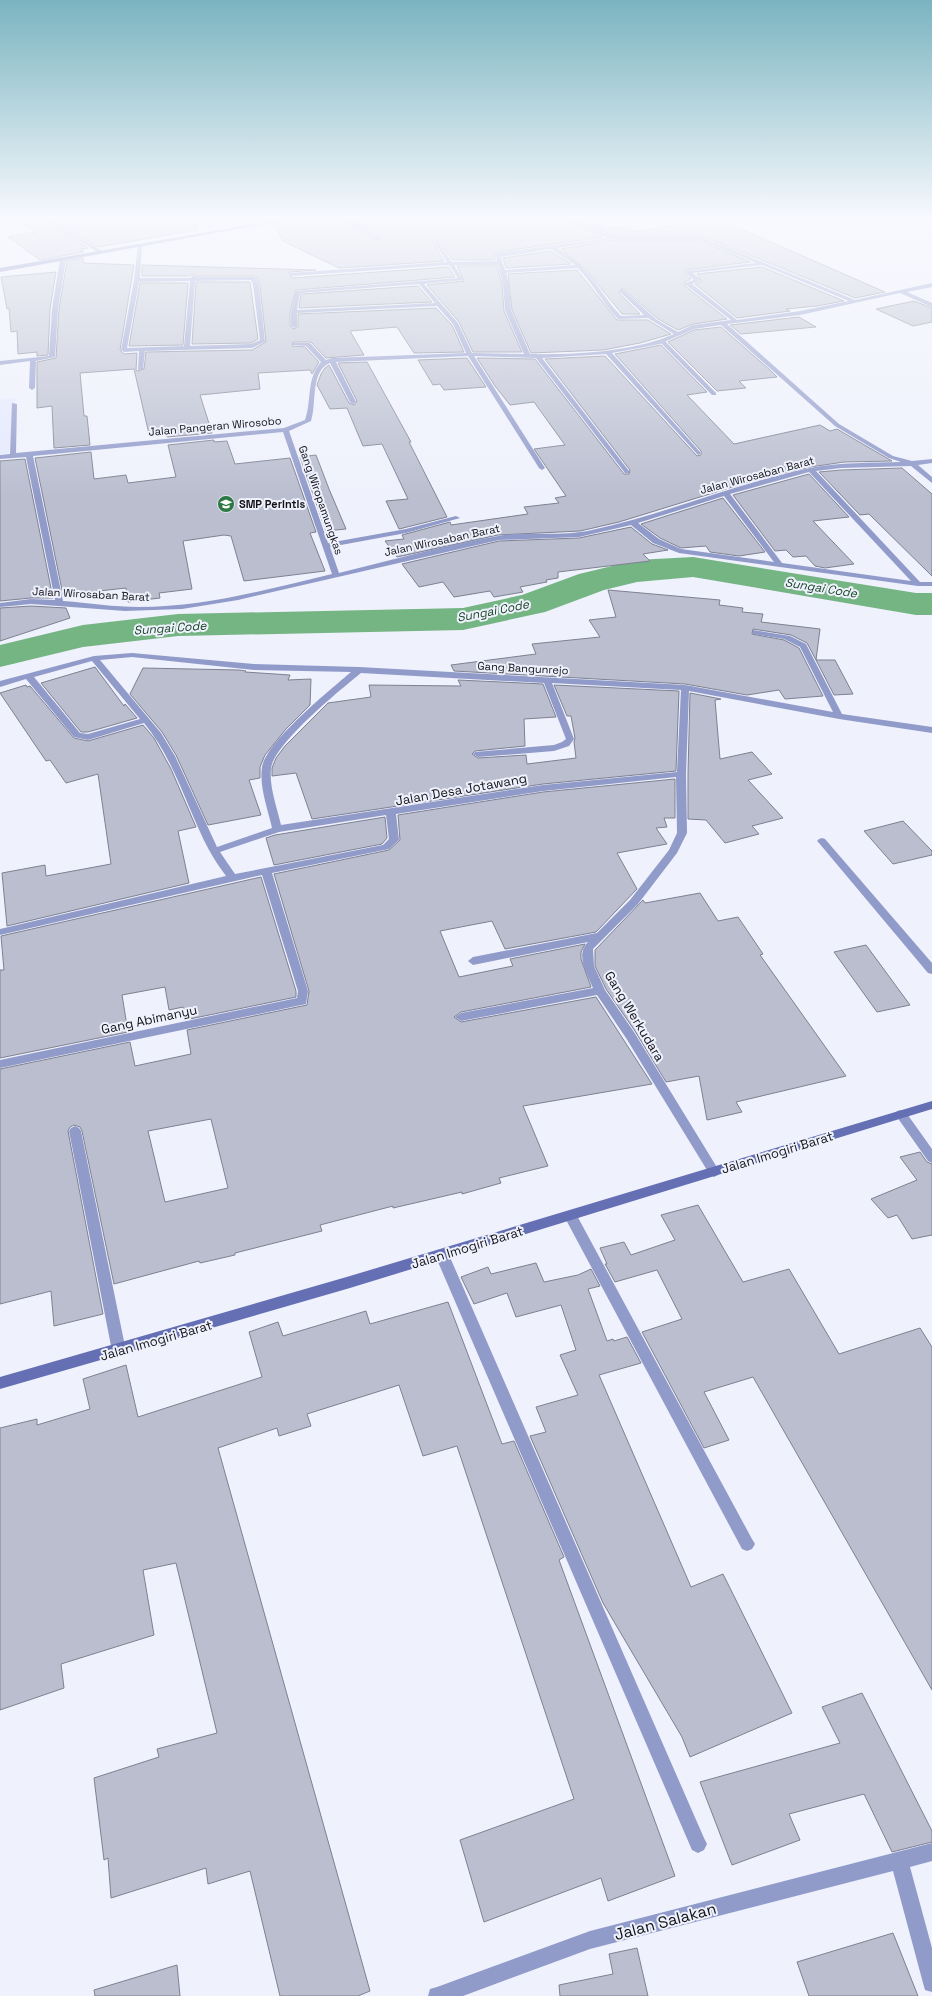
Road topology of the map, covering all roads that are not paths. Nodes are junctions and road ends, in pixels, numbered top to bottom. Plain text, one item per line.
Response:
1 (55, 311) edge
2 (132, 311) edge
3 (190, 311) edge
4 (259, 311) edge
5 (309, 311) edge
6 (444, 311) edge
7 (508, 311) edge
8 (614, 311) edge
9 (644, 311) edge
10 (722, 311) edge
11 (810, 311) edge
12 (294, 312) joint
13 (649, 316) junction
14 (735, 321) junction
15 (722, 323) junction
16 (294, 326) dead end
17 (679, 334) junction
18 (663, 342) junction
19 (295, 344) dead end
20 (187, 347) junction
21 (142, 349) junction
22 (608, 352) junction
23 (470, 354) junction
24 (528, 356) junction
25 (538, 356) junction
26 (33, 360) junction
27 (332, 360) junction
28 (324, 362) junction
29 (0, 363) edge
30 (140, 369) dead end
31 (32, 388) dead end
32 (714, 394) dead end
33 (353, 402) dead end
34 (14, 404) dead end
35 (285, 430) junction
36 (698, 453) dead end
37 (29, 454) junction
38 (13, 455) junction
39 (0, 456) edge
40 (932, 461) edge
41 (913, 464) junction
42 (542, 468) dead end
43 (812, 470) junction
44 (627, 472) dead end
45 (932, 481) edge
46 (726, 493) junction
47 (456, 518) dead end
48 (633, 523) junction
49 (325, 546) junction
50 (780, 565) junction
51 (336, 576) junction
52 (918, 584) junction
53 (932, 584) edge
54 (60, 603) junction
55 (0, 605) edge
56 (756, 632) dead end
57 (94, 658) junction
58 (359, 670) junction
59 (29, 677) junction
60 (547, 680) junction
61 (0, 684) edge
62 (685, 688) junction
63 (839, 716) junction
64 (146, 720) junction
65 (932, 730) edge
66 (478, 754) dead end
67 (681, 774) junction
68 (391, 812) junction
69 (277, 830) junction
70 (822, 842) dead end
71 (214, 851) junction
72 (266, 871) junction
73 (232, 878) junction
74 (0, 932) edge
75 (600, 936) junction
76 (473, 961) dead end
77 (932, 970) edge
78 (600, 990) junction
79 (461, 1017) dead end
80 (0, 1064) edge
81 (932, 1105) edge
82 (901, 1114) junction
83 (75, 1132) dead end
84 (932, 1158) edge
85 (714, 1172) junction
86 (570, 1216) junction
87 (442, 1255) junction
88 (119, 1351) junction
89 (0, 1383) edge
90 (747, 1544) dead end
91 (698, 1844) dead end
92 (932, 1852) edge
93 (899, 1860) junction
94 (932, 1983) edge
95 (437, 1996) edge

1 - 26 street
2 - 21 street
3 - 20 street
4 - 20 street
5 - 12 street
6 - 23 street
7 - 24 street
8 - 13 street
9 - 13 street
10 - 14 street
11 - 14 street
12 - 16 street
13 - 17 street
14 - 15 street
15 - 17 street
15 - 41 street
17 - 18 street
18 - 22 street
18 - 32 street
19 - 28 street
20 - 21 street
21 - 30 street
22 - 25 street
22 - 36 street
23 - 24 street
23 - 27 street
23 - 42 street
24 - 25 street
25 - 44 street
26 - 29 street
26 - 31 street
27 - 28 street
27 - 33 street
28 - 35 street, Jalan Pangeran Wirosobo
34 - 38 street
35 - 37 street, Jalan Pangeran Wirosobo
35 - 49 street, Gang Wiropamungkas
37 - 38 street, Jalan Pangeran Wirosobo
37 - 54 street
38 - 39 street, Jalan Pangeran Wirosobo
40 - 41 street, Jalan Wirosaban Barat
41 - 43 street, Jalan Wirosaban Barat
41 - 45 street
43 - 46 street, Jalan Wirosaban Barat
43 - 52 street
46 - 48 street, Jalan Wirosaban Barat
46 - 50 street
47 - 49 street
48 - 50 street
48 - 51 street, Jalan Wirosaban Barat
49 - 51 street, Gang Wiropamungkas
50 - 52 street
51 - 54 street, Jalan Wirosaban Barat
52 - 53 street
54 - 55 street, Jalan Wirosaban Barat
56 - 63 street
57 - 58 street
57 - 59 street
57 - 64 street
58 - 60 street, Gang Bangunrejo
58 - 69 street
59 - 61 street
59 - 64 street
60 - 62 street, Gang Bangunrejo
60 - 66 street
62 - 63 street, Gang Bangunrejo
62 - 67 street, Gang Werkudara
63 - 65 street, Gang Bangunrejo
64 - 71 street
67 - 68 street, Jalan Desa Jotawang
67 - 75 street, Gang Werkudara
68 - 69 street
68 - 72 street, Jalan Desa Jotawang
69 - 71 street
70 - 77 street
71 - 73 street
72 - 73 street, Jalan Desa Jotawang
72 - 80 street, Gang Abimanyu
73 - 74 street, Jalan Desa Jotawang
75 - 76 street
75 - 78 street, Gang Werkudara
78 - 79 street
78 - 85 street, Gang Werkudara
81 - 82 main road, Jalan Imogiri Barat
82 - 84 street
82 - 85 main road, Jalan Imogiri Barat
83 - 88 street
85 - 86 main road, Jalan Imogiri Barat
86 - 87 main road, Jalan Imogiri Barat
86 - 90 street
87 - 88 main road, Jalan Imogiri Barat
87 - 91 street
88 - 89 main road, Jalan Imogiri Barat
92 - 93 street, Jalan Salakan
93 - 94 street
93 - 95 street, Jalan Salakan

